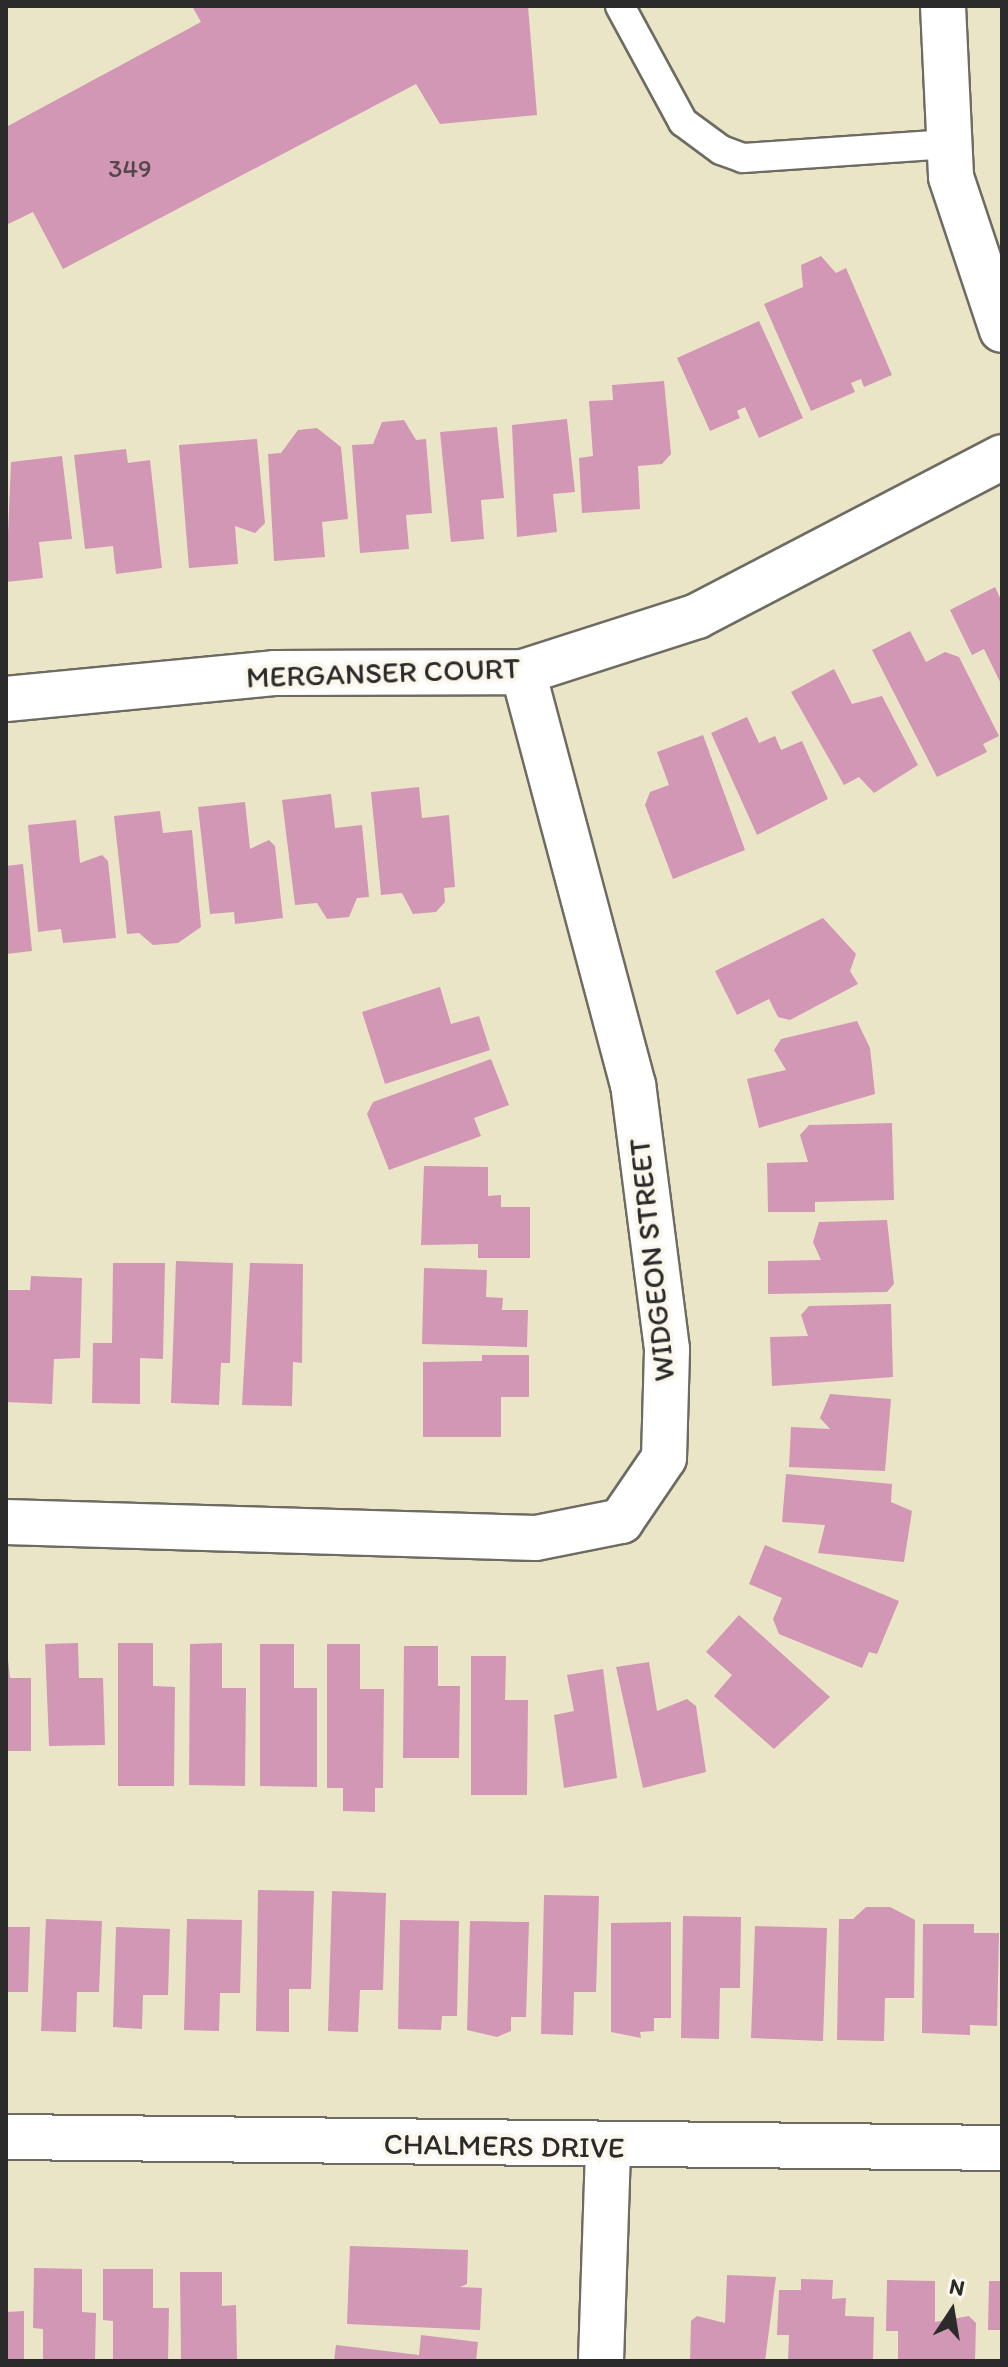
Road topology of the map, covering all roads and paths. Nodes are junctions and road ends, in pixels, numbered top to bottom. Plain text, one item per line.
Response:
1 (620, 6) edge
2 (943, 6) edge
3 (950, 144) junction
4 (1002, 330) edge
5 (1002, 457) edge
6 (523, 672) junction
7 (6, 699) edge
8 (6, 1522) edge
9 (6, 2137) edge
10 (608, 2148) junction
11 (1002, 2148) edge
12 (601, 2361) edge

1 - 3 lane
2 - 3 street
3 - 4 street
5 - 6 street, MERGANSER COURT
6 - 7 street, MERGANSER COURT
6 - 8 street, WIDGEON STREET
9 - 10 street, CHALMERS DRIVE
10 - 11 street, CHALMERS DRIVE
10 - 12 street

